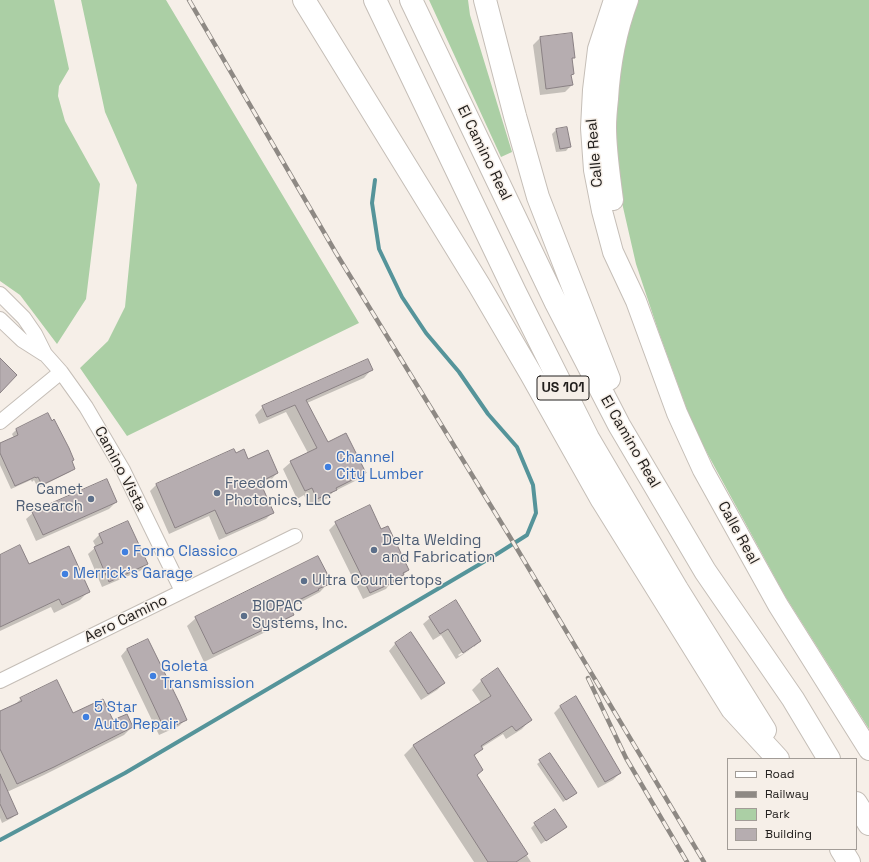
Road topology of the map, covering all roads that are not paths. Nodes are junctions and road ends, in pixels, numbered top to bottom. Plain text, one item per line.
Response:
1 (304, 0) edge
2 (375, 0) edge
3 (411, 0) edge
4 (485, 0) edge
5 (614, 0) edge
6 (628, 0) edge
7 (0, 294) edge
8 (636, 302) junction
9 (0, 320) edge
10 (45, 354) junction
11 (61, 372) junction
12 (0, 422) edge
13 (619, 425) junction
14 (295, 536) dead end
15 (182, 591) junction
16 (0, 681) edge
17 (869, 750) edge
18 (777, 758) edge
19 (781, 758) edge
20 (828, 758) edge
21 (857, 805) edge
22 (869, 824) edge
23 (842, 850) edge
24 (849, 862) edge

1 - 18 highway
2 - 19 highway, US 101
3 - 13 highway, El Camino Real / US 101
4 - 13 highway
5 - 8 main road, Calle Real
6 - 8 main road, Calle Real
7 - 10 street, Camino Vista
8 - 17 main road, Calle Real
9 - 10 street, Camino Vista
10 - 11 street, Camino Vista
11 - 12 street
11 - 15 street, Camino Vista
13 - 20 highway, El Camino Real / US 101
14 - 15 street, Aero Camino
15 - 16 street, Aero Camino
21 - 22 highway
23 - 24 highway

